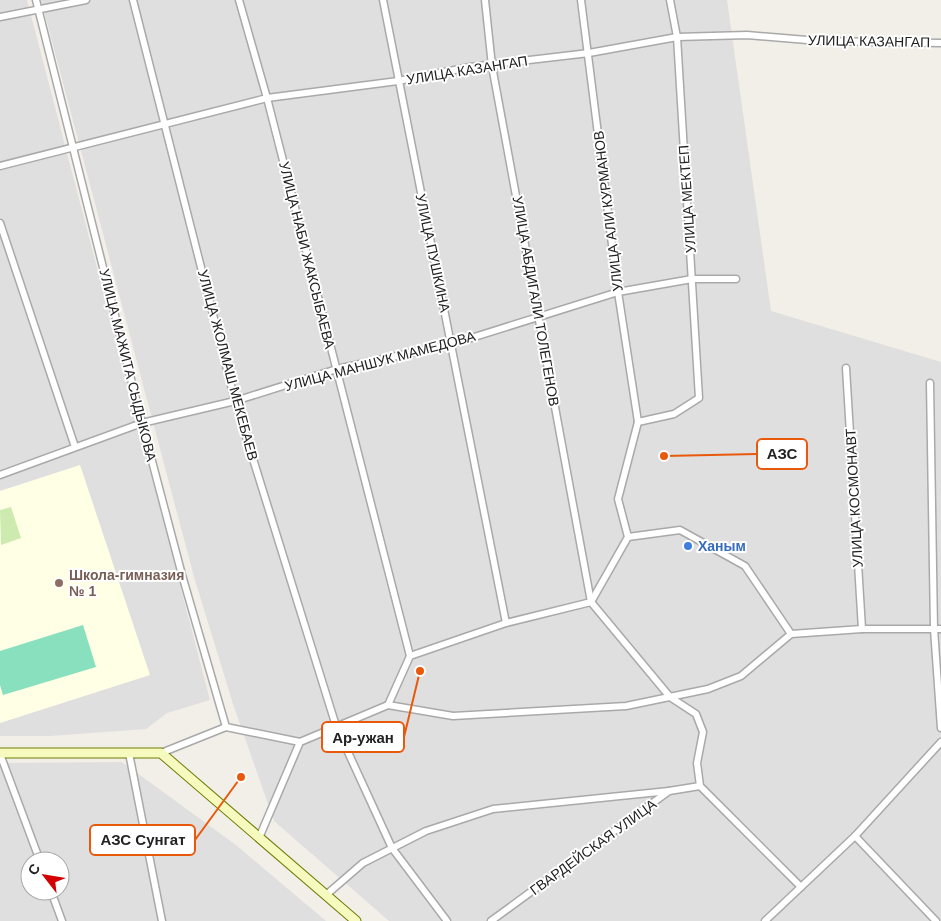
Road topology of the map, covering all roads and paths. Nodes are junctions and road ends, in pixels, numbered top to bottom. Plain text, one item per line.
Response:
1 (36, 0) edge
2 (86, 0) edge
3 (133, 0) edge
4 (239, 0) edge
5 (383, 0) edge
6 (485, 0) edge
7 (581, 0) edge
8 (670, 0) edge
9 (39, 8) junction
10 (0, 17) edge
11 (677, 36) junction
12 (941, 43) edge
13 (589, 53) junction
14 (492, 66) junction
15 (398, 81) junction
16 (267, 98) junction
17 (163, 124) junction
18 (73, 146) junction
19 (0, 166) edge
20 (0, 223) edge
21 (692, 279) junction
22 (736, 279) dead end
23 (618, 292) junction
24 (538, 316) junction
25 (452, 344) junction
26 (846, 368) dead end
27 (337, 370) junction
28 (930, 383) dead end
29 (235, 401) junction
30 (638, 422) junction
31 (142, 423) junction
32 (75, 447) junction
33 (0, 475) edge
34 (628, 537) junction
35 (592, 602) junction
36 (506, 623) junction
37 (862, 629) junction
38 (938, 629) edge
39 (791, 634) junction
40 (410, 656) junction
41 (670, 697) junction
42 (388, 705) junction
43 (336, 726) junction
44 (226, 728) junction
45 (941, 728) edge
46 (300, 742) junction
47 (941, 742) edge
48 (0, 753) edge
49 (129, 753) junction
50 (161, 753) junction
51 (700, 786) junction
52 (669, 791) junction
53 (855, 836) junction
54 (259, 838) junction
55 (392, 848) junction
56 (36, 851) edge
57 (801, 887) junction
58 (326, 895) junction
59 (55, 901) edge
60 (62, 921) edge
61 (162, 921) edge
62 (356, 921) edge
63 (447, 921) edge
64 (491, 921) edge
65 (765, 921) edge
66 (936, 921) edge

1 - 9 street, УЛИЦА МАЖИТА СЫДЫКОВА
2 - 9 street
3 - 17 street, УЛИЦА ЖОЛМАШ МЕКЕБАЕВ
4 - 16 street, УЛИЦА НАБИ ЖАКСЫБАЕВА
5 - 15 street, УЛИЦА ПУШКИНА
6 - 14 street, УЛИЦА АБДИГАЛИ ТОЛЕГЕНОВ
7 - 13 street, УЛИЦА АЛИ КУРМАНОВ
8 - 11 street, УЛИЦА МЕКТЕП
9 - 10 street
9 - 18 street, УЛИЦА МАЖИТА СЫДЫКОВА
11 - 12 street, УЛИЦА КАЗАНГАП
11 - 13 street, УЛИЦА КАЗАНГАП
11 - 21 street, УЛИЦА МЕКТЕП
13 - 14 street, УЛИЦА КАЗАНГАП
13 - 23 street, УЛИЦА АЛИ КУРМАНОВ
14 - 15 street, УЛИЦА КАЗАНГАП
14 - 24 street, УЛИЦА АБДИГАЛИ ТОЛЕГЕНОВ
15 - 16 street, УЛИЦА КАЗАНГАП
15 - 25 street, УЛИЦА ПУШКИНА
16 - 17 street, УЛИЦА КАЗАНГАП
16 - 27 street, УЛИЦА НАБИ ЖАКСЫБАЕВА
17 - 18 street, УЛИЦА КАЗАНГАП
17 - 29 street, УЛИЦА ЖОЛМАШ МЕКЕБАЕВ
18 - 19 street, УЛИЦА КАЗАНГАП
18 - 31 street, УЛИЦА МАЖИТА СЫДЫКОВА
20 - 32 street
21 - 22 street, УЛИЦА МАНШУК МАМЕДОВА
21 - 23 street, УЛИЦА МАНШУК МАМЕДОВА
21 - 30 street, УЛИЦА МЕКТЕП
23 - 24 street, УЛИЦА МАНШУК МАМЕДОВА
23 - 30 street, УЛИЦА АЛИ КУРМАНОВ
24 - 25 street, УЛИЦА МАНШУК МАМЕДОВА
24 - 35 street, УЛИЦА АБДИГАЛИ ТОЛЕГЕНОВ
25 - 27 street, УЛИЦА МАНШУК МАМЕДОВА
25 - 36 street, УЛИЦА ПУШКИНА
26 - 37 street, УЛИЦА КОСМОНАВТ
27 - 29 street, УЛИЦА МАНШУК МАМЕДОВА
27 - 40 street, УЛИЦА НАБИ ЖАКСЫБАЕВА
28 - 38 street
29 - 31 street, УЛИЦА МАНШУК МАМЕДОВА
29 - 43 street, УЛИЦА ЖОЛМАШ МЕКЕБАЕВ
30 - 34 street
31 - 32 street, УЛИЦА МАНШУК МАМЕДОВА
31 - 44 street, УЛИЦА МАЖИТА СЫДЫКОВА
32 - 33 street, УЛИЦА МАНШУК МАМЕДОВА
34 - 35 street
34 - 39 street
35 - 36 street
35 - 41 street
36 - 40 street
37 - 38 street
37 - 39 street
38 - 45 street
39 - 41 street
40 - 42 street
41 - 42 street
41 - 51 street
42 - 43 street
43 - 46 street
43 - 55 street, УЛИЦА ЖОЛМАШ МЕКЕБАЕВ
44 - 46 street
44 - 50 street
46 - 54 street
47 - 53 street
48 - 49 main road
48 - 56 street
49 - 50 main road
49 - 61 street
50 - 54 main road
51 - 52 street, ГВАРДЕЙСКАЯ УЛИЦА
51 - 57 street
52 - 55 street
52 - 64 street, ГВАРДЕЙСКАЯ УЛИЦА
53 - 57 street
53 - 66 street
54 - 58 main road
55 - 58 street
55 - 63 street, УЛИЦА ЖОЛМАШ МЕКЕБАЕВ
57 - 65 street
58 - 62 main road
59 - 60 street

